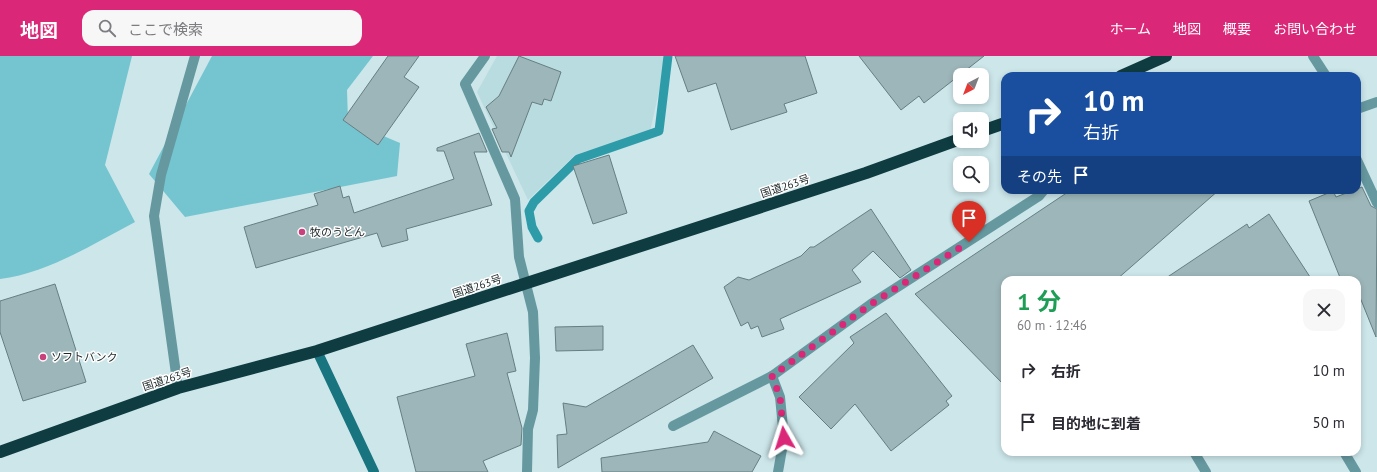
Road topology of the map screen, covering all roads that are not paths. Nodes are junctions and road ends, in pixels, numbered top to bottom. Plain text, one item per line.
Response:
1 (195, 56) edge
2 (485, 56) edge
3 (1166, 56) edge
4 (1314, 56) edge
5 (1130, 72) edge
6 (1324, 72) edge
7 (1377, 102) edge
8 (1361, 108) edge
9 (1001, 124) edge
10 (989, 128) edge
11 (953, 142) edge
12 (1361, 169) edge
13 (1041, 194) edge
14 (1377, 203) edge
15 (527, 284) junction
16 (317, 351) junction
17 (772, 376) junction
18 (178, 388) junction
19 (673, 426) dead end
20 (0, 452) edge
21 (1196, 456) edge
22 (1346, 456) edge
23 (374, 472) edge
24 (527, 472) edge
25 (778, 472) edge
26 (1206, 472) edge
27 (1356, 472) edge

1 - 18 street
2 - 15 street
3 - 5 highway
4 - 6 street
7 - 8 street
9 - 10 highway
11 - 15 highway, 国道263号
12 - 14 street
13 - 17 street
15 - 16 highway, 国道263号
15 - 24 street
16 - 18 highway, 国道263号
16 - 23 street
17 - 19 street
17 - 25 street
18 - 20 highway, 国道263号
21 - 26 street
22 - 27 street

